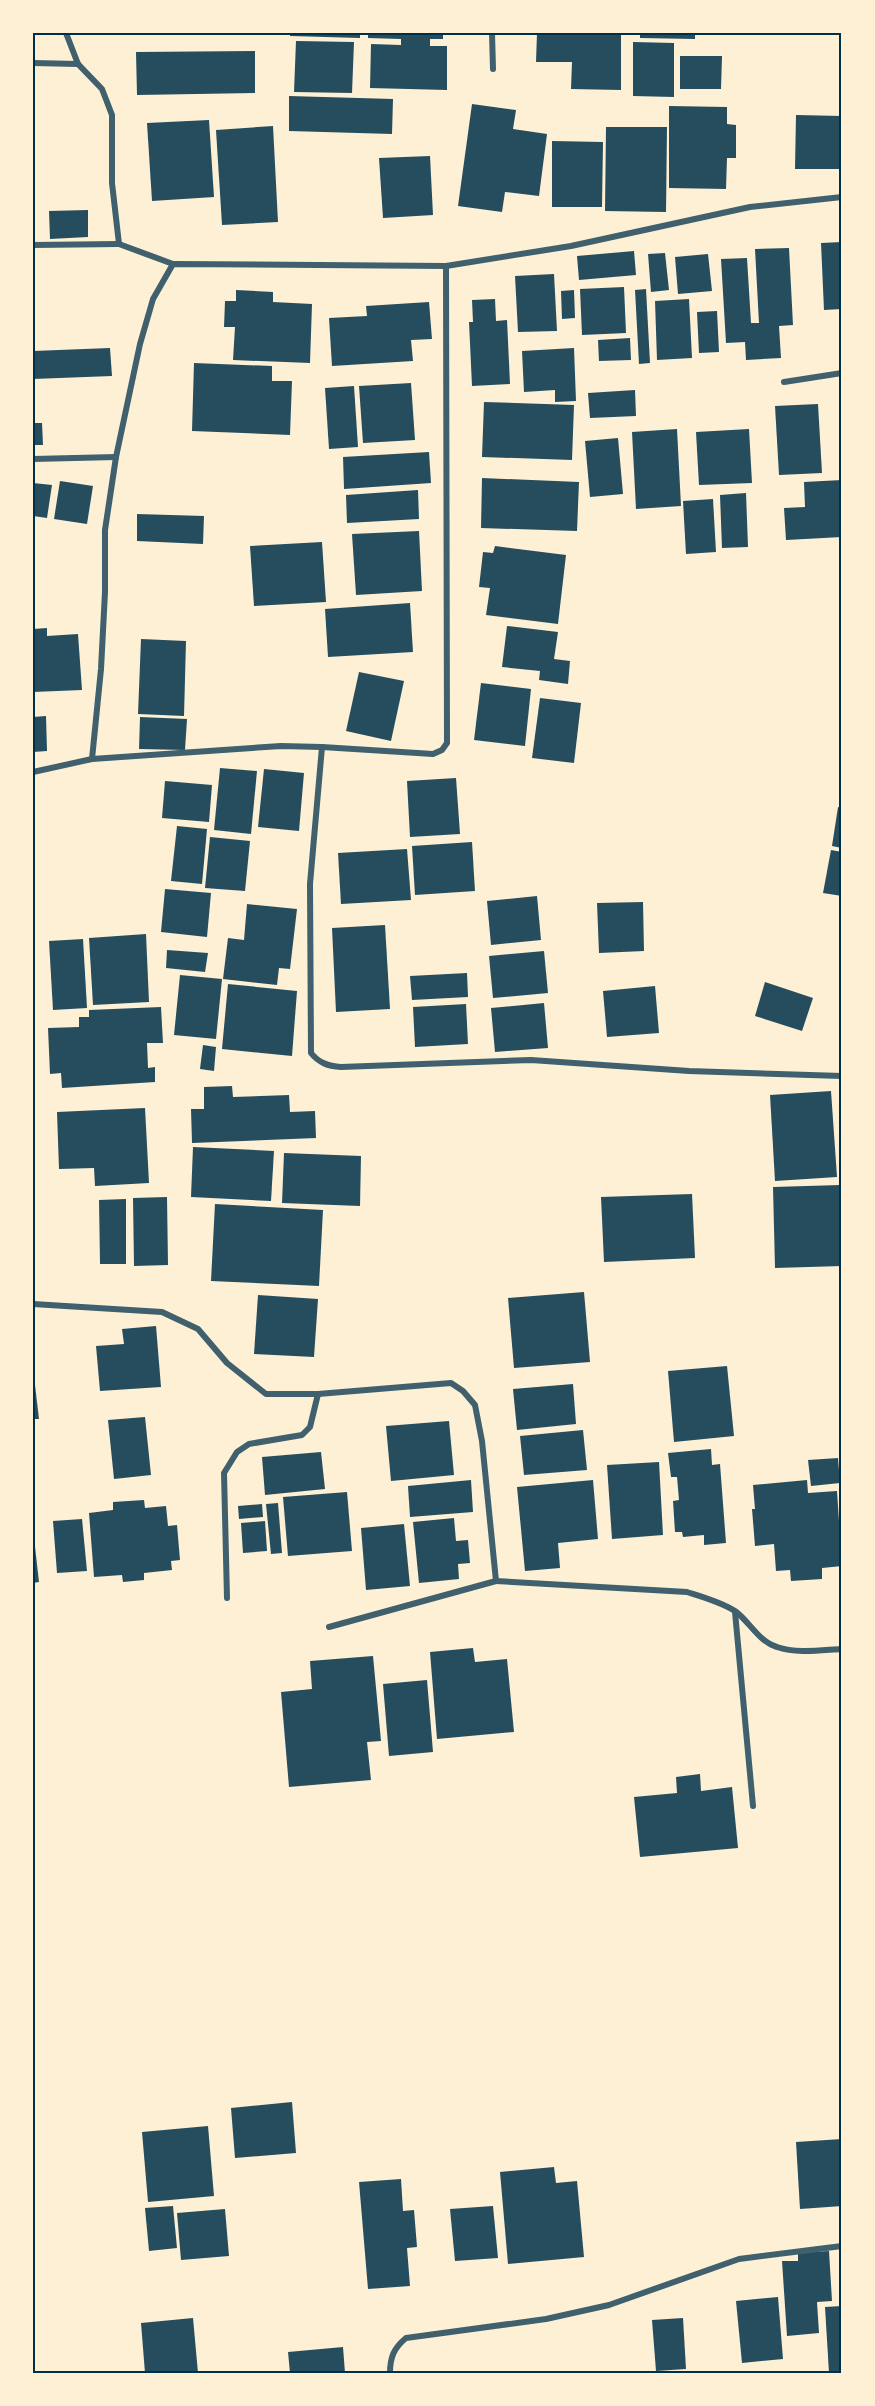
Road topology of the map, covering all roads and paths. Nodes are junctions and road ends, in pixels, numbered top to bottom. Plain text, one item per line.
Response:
1 (66, 33) edge
2 (492, 33) edge
3 (33, 63) edge
4 (78, 64) junction
5 (493, 69) dead end
6 (842, 197) edge
7 (119, 244) junction
8 (33, 245) edge
9 (173, 264) junction
10 (446, 266) junction
11 (842, 373) edge
12 (784, 382) dead end
13 (116, 457) junction
14 (33, 459) edge
15 (322, 747) junction
16 (92, 759) junction
17 (33, 772) edge
18 (842, 1076) edge
19 (33, 1304) edge
20 (318, 1394) junction
21 (496, 1581) junction
22 (227, 1598) dead end
23 (735, 1611) junction
24 (329, 1627) dead end
25 (842, 1649) edge
26 (753, 1806) dead end
27 (842, 2246) edge
28 (390, 2373) edge

1 - 4 street
2 - 5 street
3 - 4 street
4 - 7 street
6 - 10 street
7 - 8 street
7 - 9 street
9 - 10 street
9 - 13 street
10 - 15 street
11 - 12 street
13 - 14 street
13 - 16 street
15 - 16 street
15 - 18 street
16 - 17 street
19 - 20 street
20 - 21 street
20 - 22 street
21 - 23 street
21 - 24 street
23 - 25 street
23 - 26 street
27 - 28 street

